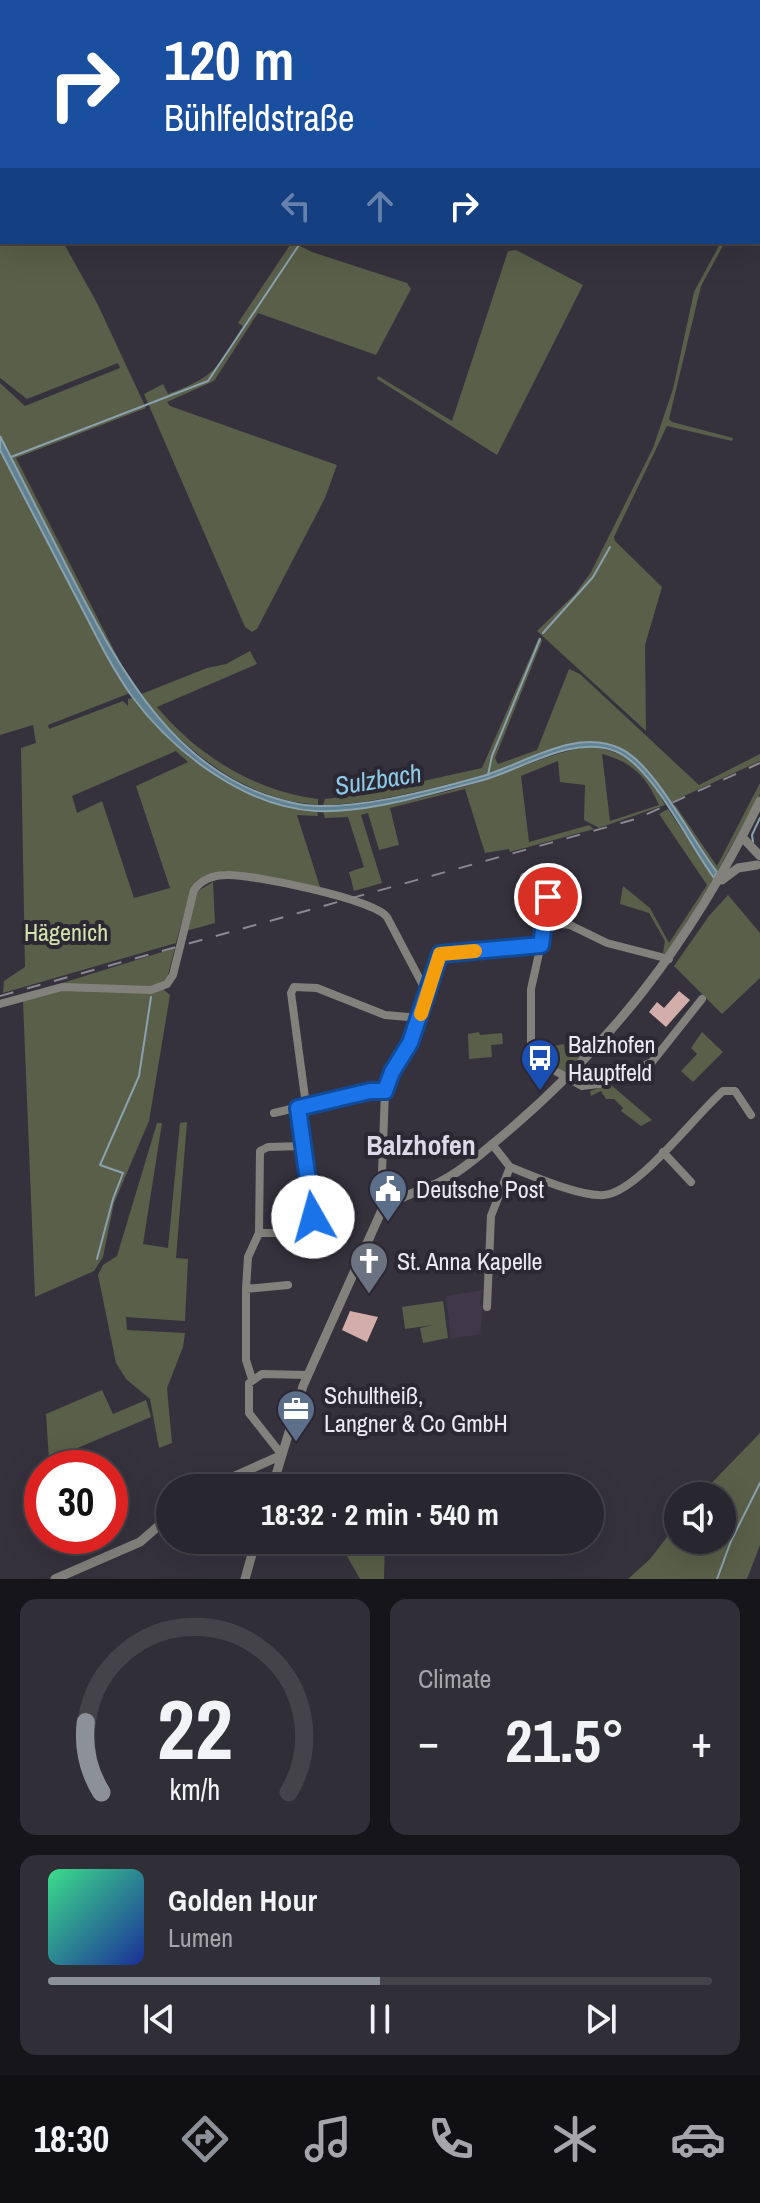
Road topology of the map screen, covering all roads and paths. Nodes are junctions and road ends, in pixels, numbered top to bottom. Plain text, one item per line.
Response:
1 (760, 801) edge
2 (742, 837) junction
3 (735, 850) junction
4 (759, 862) edge
5 (725, 874) junction
6 (524, 877) dead end
7 (546, 922) junction
8 (541, 945) junction
9 (669, 959) junction
10 (427, 988) junction
11 (702, 999) dead end
12 (0, 1004) edge
13 (420, 1018) junction
14 (567, 1077) junction
15 (385, 1091) junction
16 (302, 1107) junction
17 (274, 1113) dead end
18 (751, 1115) dead end
19 (492, 1144) junction
20 (304, 1146) junction
21 (663, 1152) junction
22 (510, 1167) junction
23 (691, 1182) dead end
24 (384, 1209) junction
25 (259, 1233) junction
26 (288, 1285) dead end
27 (246, 1289) junction
28 (487, 1307) dead end
29 (308, 1375) junction
30 (252, 1379) junction
31 (282, 1455) junction
32 (255, 1467) junction
33 (277, 1472) joint
34 (239, 1474) edge
35 (156, 1529) edge
36 (252, 1554) edge
37 (55, 1579) edge
38 (245, 1579) edge

1 - 2 street
2 - 3 street
2 - 4 street
3 - 4 street
3 - 5 street
4 - 5 street
5 - 9 street
6 - 7 street
7 - 8 street
7 - 9 street
8 - 10 street
8 - 14 street
9 - 14 street
10 - 12 street
10 - 13 street
11 - 14 street
13 - 15 street
13 - 16 street
14 - 19 street
15 - 16 street
15 - 24 street
16 - 17 street
16 - 20 street
18 - 21 street
19 - 22 street
19 - 24 street
20 - 25 street
20 - 25 street
21 - 22 street
21 - 23 street
22 - 28 street
24 - 29 street
25 - 27 street
26 - 27 street
27 - 30 street
29 - 30 street
29 - 31 street
30 - 31 street
31 - 32 street
31 - 33 street
32 - 33 street
32 - 34 street
35 - 37 street
36 - 38 street

